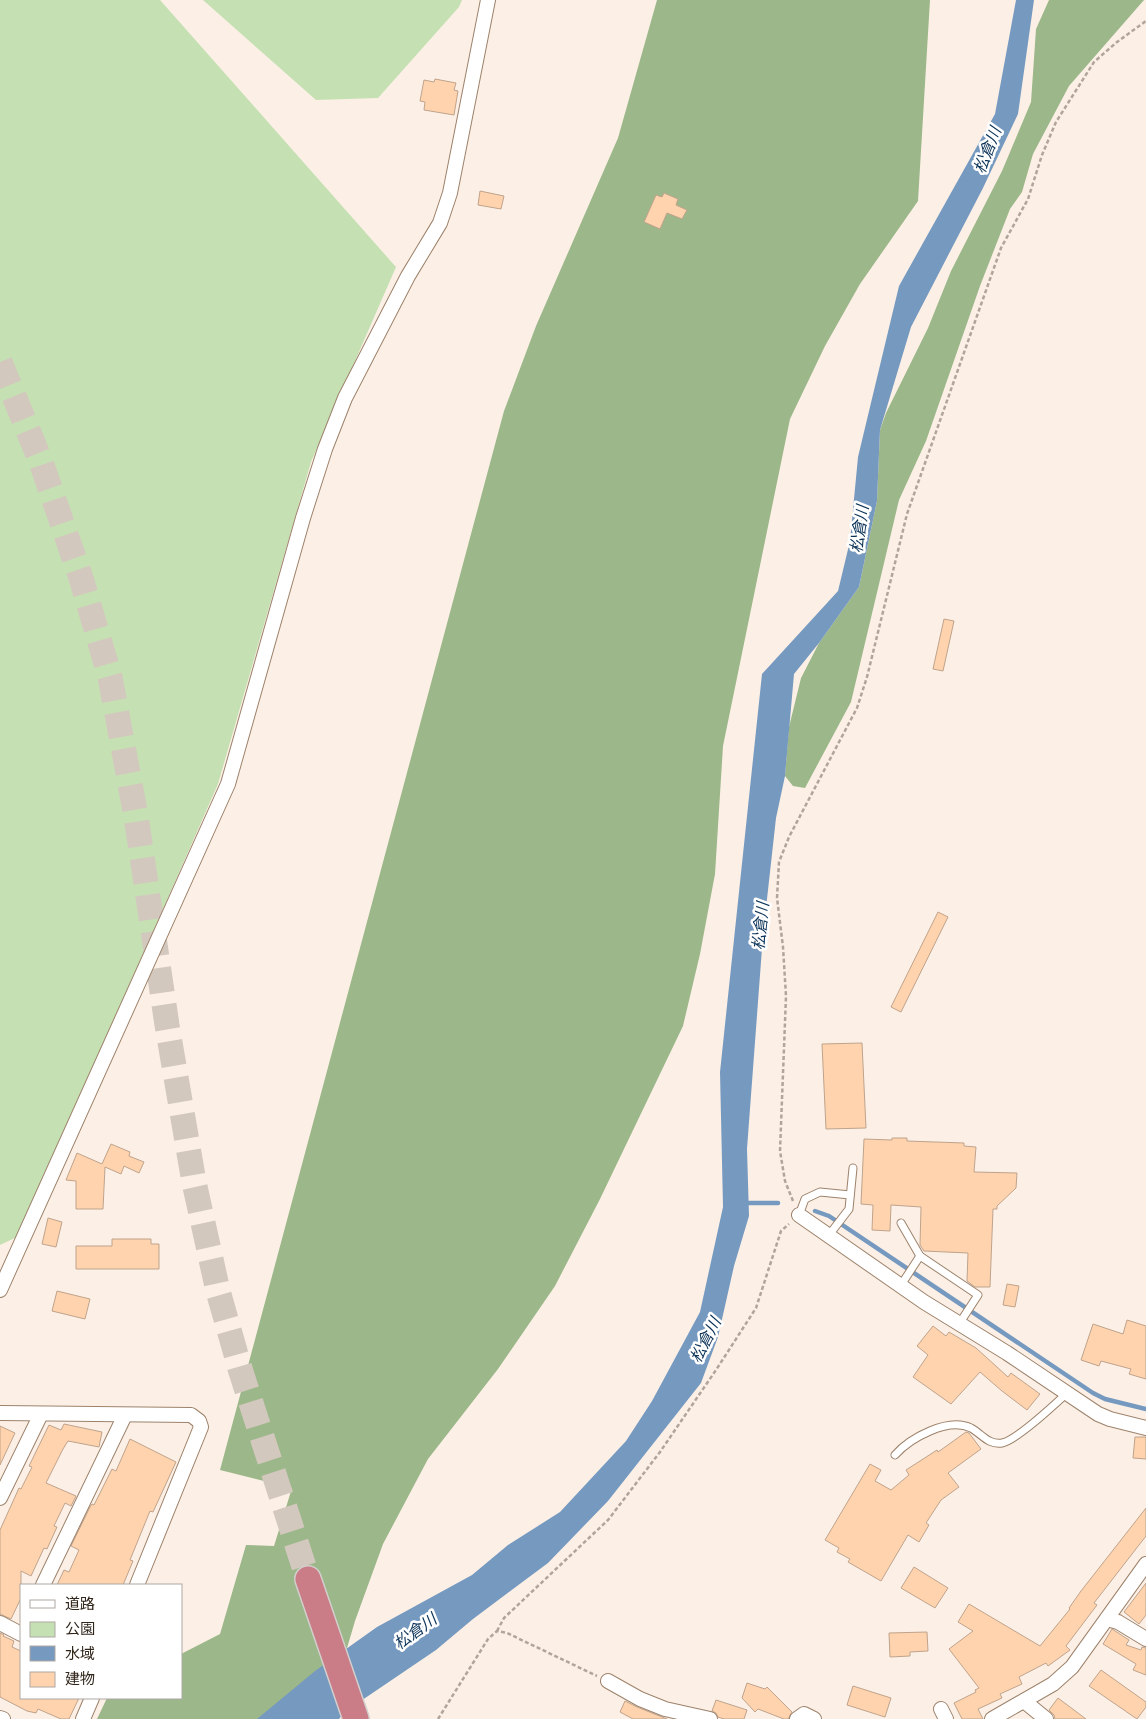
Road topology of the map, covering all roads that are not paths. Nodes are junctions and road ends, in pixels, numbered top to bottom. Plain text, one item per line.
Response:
1 (488, 0) edge
2 (853, 1168) dead end
3 (850, 1195) junction
4 (799, 1215) joint
5 (901, 1223) dead end
6 (833, 1231) junction
7 (920, 1256) junction
8 (903, 1281) junction
9 (0, 1290) edge
10 (962, 1321) junction
11 (1066, 1394) junction
12 (0, 1414) edge
13 (41, 1414) junction
14 (125, 1415) junction
15 (1146, 1428) edge
16 (895, 1455) dead end
17 (0, 1498) edge
18 (1146, 1564) edge
19 (302, 1581) tunnel mouth
20 (43, 1584) edge
21 (137, 1584) edge
22 (1107, 1619) junction
23 (0, 1623) edge
24 (319, 1629) junction
25 (20, 1632) edge
26 (1146, 1639) edge
27 (608, 1681) road end
28 (92, 1699) edge
29 (1024, 1701) junction
30 (83, 1719) edge
31 (343, 1719) edge
32 (356, 1719) edge
33 (710, 1719) edge
34 (797, 1719) edge
35 (814, 1719) edge
36 (992, 1719) edge
37 (1046, 1719) edge

1 - 9 street
2 - 3 lane
3 - 4 lane
3 - 6 lane
4 - 6 street
5 - 7 lane
6 - 8 street
7 - 8 lane
7 - 10 lane
8 - 10 street
10 - 11 street
11 - 15 street
11 - 16 lane
12 - 13 street
13 - 14 street
13 - 17 street
14 - 20 street
14 - 21 street
18 - 22 street
19 - 24 highway
22 - 26 street
22 - 29 street
23 - 25 street
24 - 31 highway
24 - 32 highway
27 - 33 street
28 - 30 street
29 - 36 street
29 - 37 street
34 - 35 street

